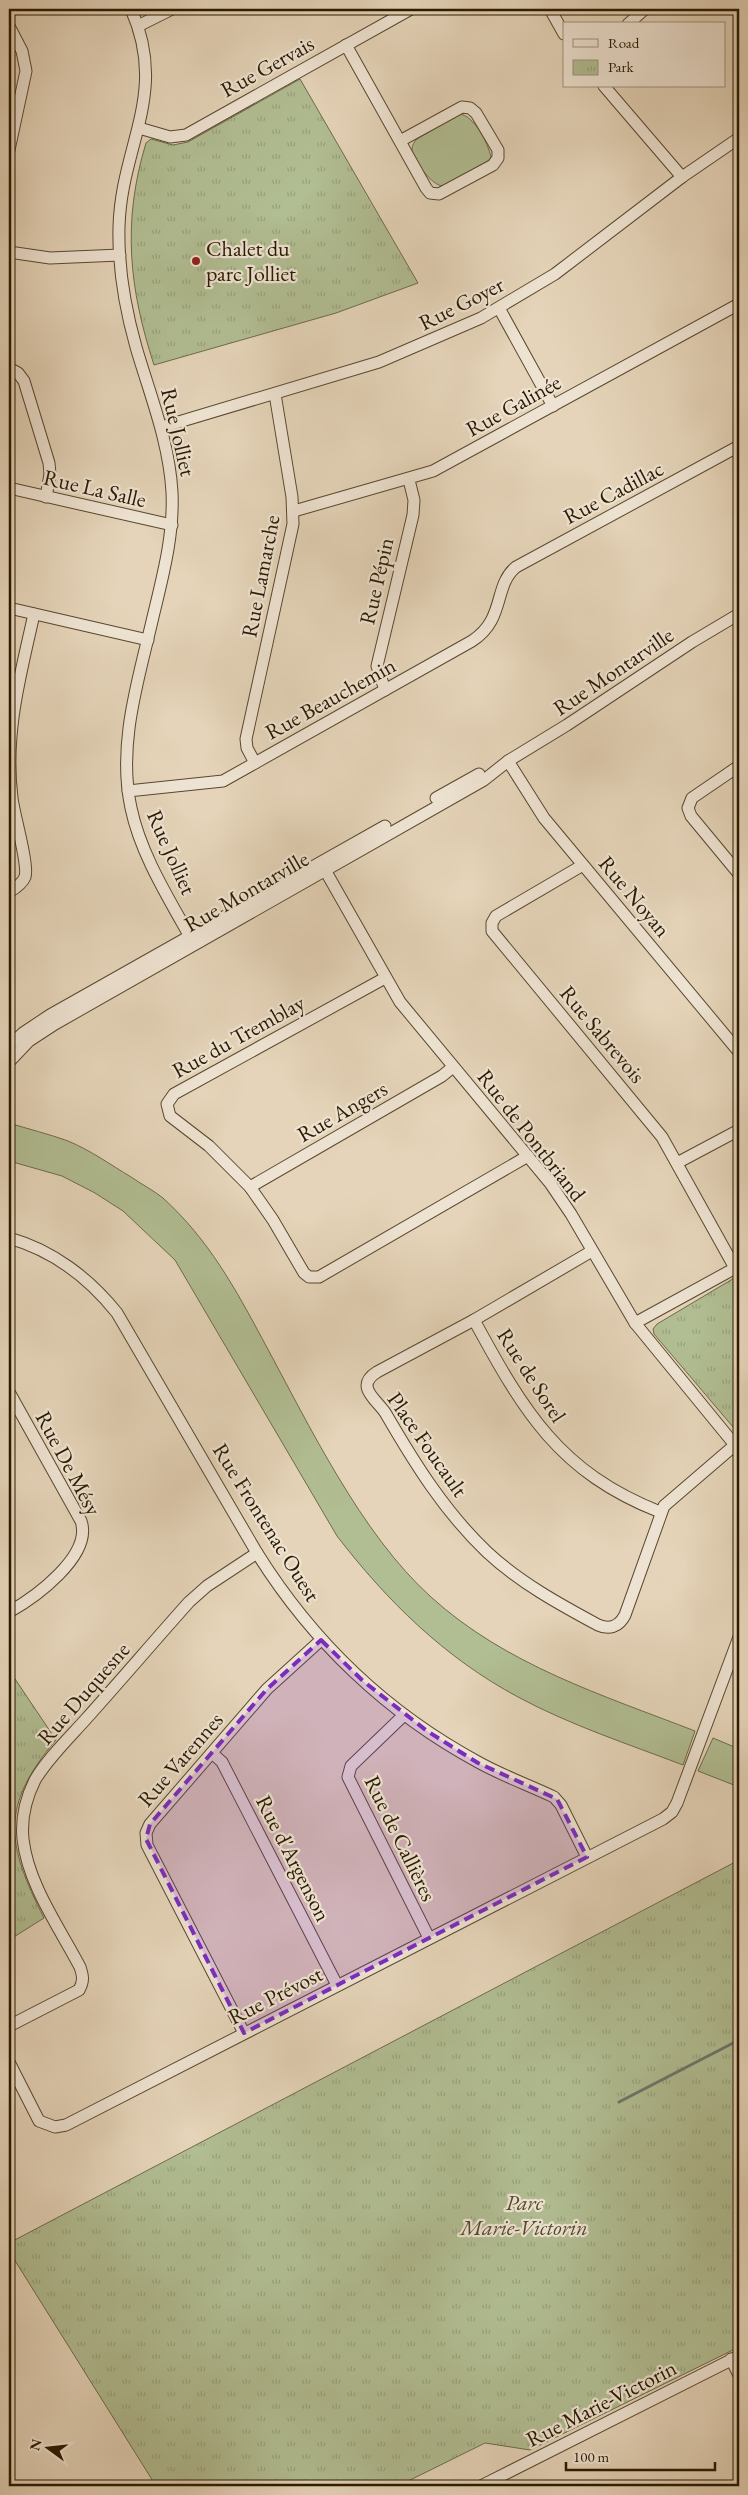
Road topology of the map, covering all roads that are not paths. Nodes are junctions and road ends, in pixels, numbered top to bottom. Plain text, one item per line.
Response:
1 (132, 9) edge
2 (172, 9) edge
3 (411, 9) edge
4 (550, 9) edge
5 (645, 9) edge
6 (630, 22) edge
7 (9, 26) edge
8 (138, 26) junction
9 (563, 32) edge
10 (346, 45) junction
11 (606, 88) edge
12 (139, 128) junction
13 (739, 138) edge
14 (400, 141) junction
15 (9, 150) edge
16 (682, 177) junction
17 (9, 252) edge
18 (120, 255) junction
19 (739, 304) edge
20 (499, 308) junction
21 (9, 368) edge
22 (275, 394) junction
23 (553, 406) junction
24 (162, 427) junction
25 (739, 446) edge
26 (409, 480) junction
27 (9, 488) edge
28 (46, 497) junction
29 (294, 512) junction
30 (172, 525) junction
31 (508, 576) joint
32 (9, 608) edge
33 (34, 614) junction
34 (739, 614) edge
35 (148, 640) junction
36 (385, 690) junction
37 (10, 724) edge
38 (508, 761) junction
39 (255, 763) junction
40 (739, 766) edge
41 (128, 791) junction
42 (583, 865) junction
43 (323, 866) junction
44 (739, 874) edge
45 (9, 892) edge
46 (192, 940) junction
47 (385, 978) junction
48 (9, 1046) edge
49 (739, 1052) edge
50 (9, 1062) edge
51 (453, 1067) junction
52 (739, 1130) edge
53 (528, 1156) junction
54 (677, 1163) junction
55 (250, 1187) junction
56 (9, 1238) edge
57 (592, 1251) junction
58 (737, 1267) edge
59 (474, 1320) junction
60 (635, 1324) junction
61 (9, 1392) edge
62 (737, 1448) edge
63 (660, 1512) junction
64 (257, 1553) junction
65 (9, 1612) edge
66 (739, 1637) edge
67 (321, 1640) junction
68 (728, 1669) junction
69 (739, 1673) edge
70 (404, 1715) junction
71 (212, 1753) junction
72 (587, 1857) junction
73 (429, 1938) junction
74 (337, 1986) junction
75 (9, 2026) edge
76 (244, 2033) junction
77 (9, 2062) edge
78 (735, 2357) edge
79 (739, 2375) edge
80 (481, 2486) edge

1 - 8 street, Rue Jolliet
2 - 8 street
3 - 10 street, Rue Gervais
4 - 9 street
5 - 6 street
7 - 15 street
8 - 12 street, Rue Jolliet
10 - 12 street, Rue Gervais
10 - 14 street
11 - 16 street
12 - 18 street, Rue Jolliet
13 - 16 street, Rue Goyer
14 - 14 street
16 - 20 street, Rue Goyer
17 - 18 street
18 - 24 street, Rue Jolliet
19 - 23 street, Rue Galinée
20 - 22 street, Rue Goyer
20 - 23 street
21 - 28 street
22 - 24 street, Rue Goyer
22 - 29 street, Rue Lamarche
23 - 26 street, Rue Galinée
24 - 30 street, Rue Jolliet
25 - 31 street, Rue Cadillac
26 - 29 street, Rue Galinée
26 - 36 street, Rue Pépin
27 - 28 street, Rue La Salle
28 - 30 street, Rue La Salle
29 - 39 street, Rue Lamarche
30 - 35 street, Rue Jolliet
31 - 36 street, Rue Beauchemin
32 - 33 street
33 - 35 street
33 - 37 street
34 - 38 street, Rue Montarville
35 - 41 street, Rue Jolliet
36 - 39 street, Rue Beauchemin
37 - 45 street
38 - 42 street, Rue Noyan
38 - 43 street, Rue Montarville
39 - 41 street, Rue Beauchemin
40 - 44 street
41 - 46 street, Rue Jolliet
42 - 49 street, Rue Noyan
42 - 54 street, Rue Sabrevois
43 - 46 street, Rue Montarville
43 - 47 street, Rue de Pontbriand
46 - 48 street, Rue Montarville
46 - 50 street, Rue Montarville
47 - 51 street, Rue de Pontbriand
47 - 55 street, Rue du Tremblay
51 - 53 street, Rue de Pontbriand
51 - 55 street, Rue Angers
52 - 54 street
53 - 55 street, Rue du Tremblay
53 - 57 street, Rue de Pontbriand
54 - 58 street, Rue Sabrevois
56 - 64 street, Rue Frontenac Ouest
57 - 59 street, Place Foucault
57 - 60 street, Rue de Pontbriand
58 - 60 street
59 - 63 street, Rue de Sorel
59 - 63 street, Place Foucault
60 - 62 street, Rue de Pontbriand
61 - 65 street, Rue De Mésy
62 - 63 street, Place Foucault
64 - 67 street, Rue Frontenac Ouest
64 - 75 street, Rue Duquesne
66 - 68 street
67 - 70 street, Rue Frontenac Ouest
67 - 71 street, Rue Varennes
68 - 69 street
68 - 72 street
70 - 72 street, Rue Frontenac Ouest
70 - 73 street, Rue de Callières
71 - 74 street, Rue d'Argenson
71 - 76 street, Rue Varennes
72 - 73 street, Rue Prévost
73 - 74 street, Rue Prévost
74 - 76 street, Rue Prévost
76 - 77 street, Rue Prévost
78 - 79 street
78 - 80 street, Rue Marie-Victorin

